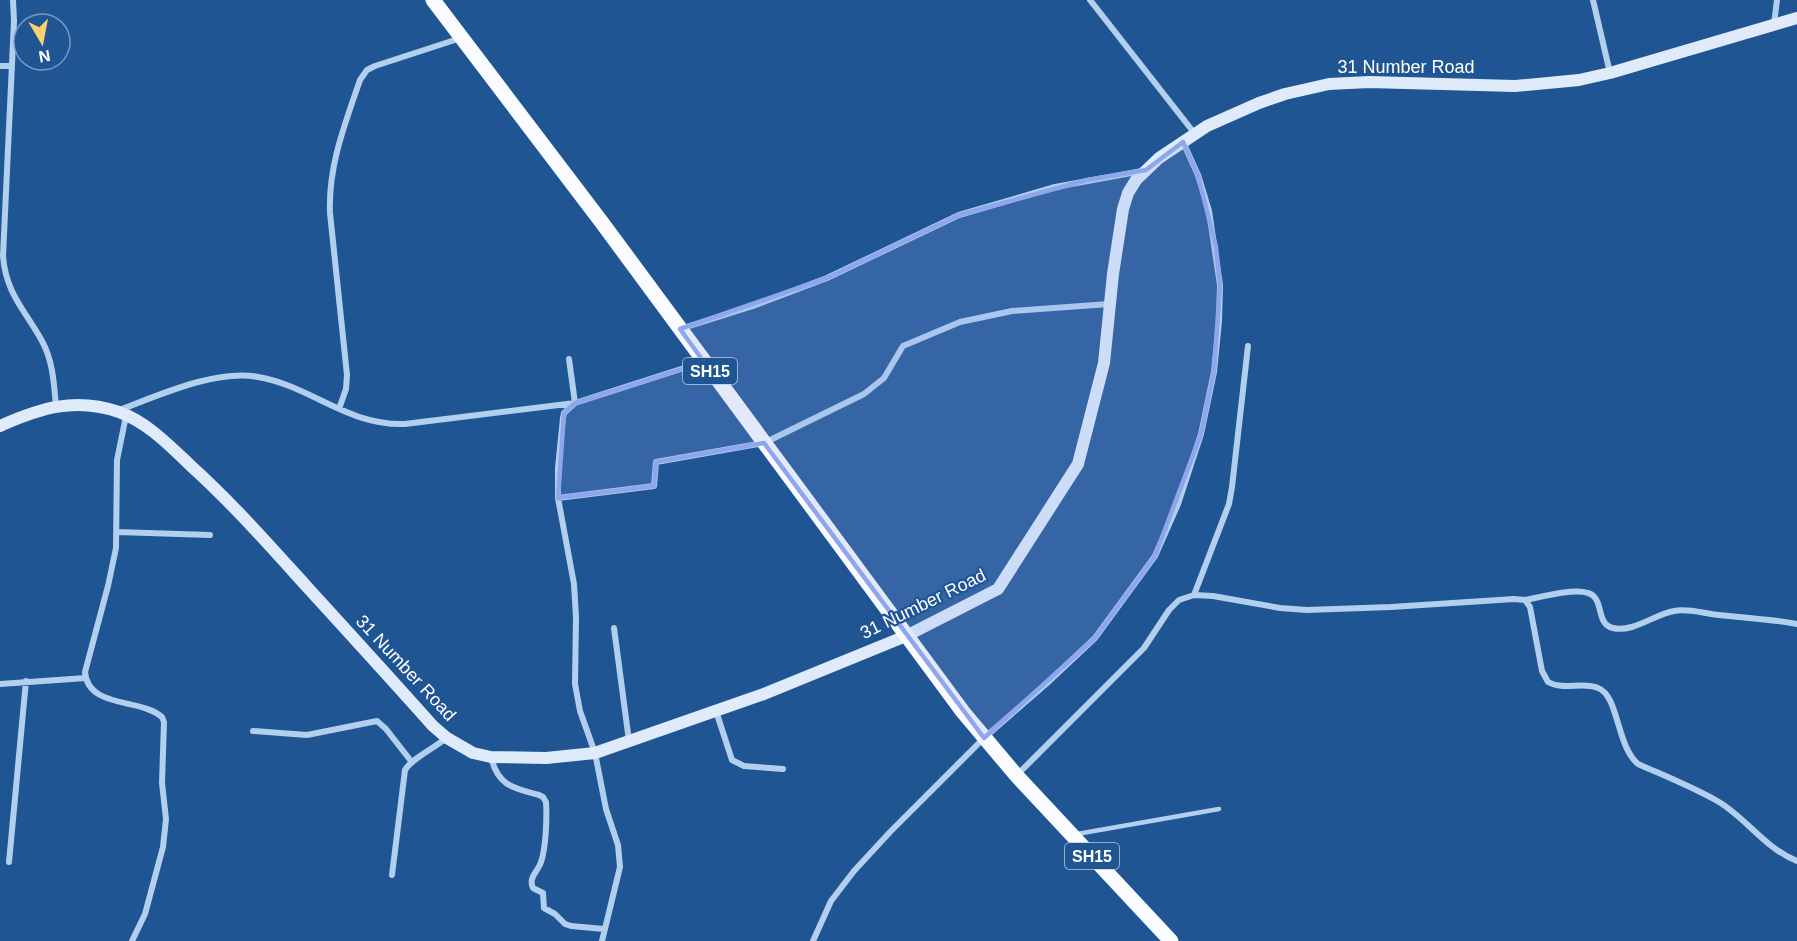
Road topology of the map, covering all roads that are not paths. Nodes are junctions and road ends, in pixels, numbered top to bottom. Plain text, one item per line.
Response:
1 (433, 0) edge
2 (1090, 0) edge
3 (1593, 0) edge
4 (1777, 0) edge
5 (1797, 18) edge
6 (1774, 24) junction
7 (461, 38) junction
8 (0, 66) edge
9 (12, 66) joint
10 (1610, 73) junction
11 (1200, 130) junction
12 (1183, 142) junction
13 (1146, 170) junction
14 (1109, 303) junction
15 (680, 329) junction
16 (1248, 346) dead end
17 (569, 359) dead end
18 (704, 362) junction
19 (575, 403) junction
20 (56, 406) junction
21 (339, 409) junction
22 (121, 413) junction
23 (0, 426) edge
24 (764, 443) junction
25 (558, 498) junction
26 (117, 532) junction
27 (210, 535) dead end
28 (1194, 595) junction
29 (1524, 600) junction
30 (1797, 624) edge
31 (614, 628) dead end
32 (906, 636) junction
33 (86, 678) junction
34 (26, 681) junction
35 (0, 684) edge
36 (716, 711) junction
37 (253, 731) dead end
38 (447, 738) junction
39 (986, 740) junction
40 (629, 742) junction
41 (595, 753) junction
42 (491, 757) junction
43 (411, 761) junction
44 (783, 769) dead end
45 (1015, 773) junction
46 (1219, 808) dead end
47 (1072, 835) junction
48 (1797, 861) edge
49 (9, 862) dead end
50 (392, 875) dead end
51 (604, 929) junction
52 (132, 941) edge
53 (602, 941) edge
54 (813, 941) edge
55 (1171, 941) edge

1 - 7 main road, SH15
2 - 11 street
3 - 10 street
4 - 6 street
5 - 6 main road, 31 Number Road
6 - 10 main road, 31 Number Road
7 - 15 main road, SH15
7 - 21 street
8 - 9 street
9 - 20 street
10 - 11 main road, 31 Number Road
11 - 12 main road, 31 Number Road
12 - 13 main road, 31 Number Road
12 - 39 street
13 - 14 main road, 31 Number Road
13 - 15 street
14 - 24 street
14 - 32 main road, 31 Number Road
15 - 18 main road, SH15
16 - 28 street
17 - 19 street
18 - 19 street
18 - 24 main road, SH15
19 - 21 street
19 - 25 street
20 - 22 main road, 31 Number Road
20 - 23 main road, 31 Number Road
21 - 22 street
22 - 26 street
22 - 38 main road, 31 Number Road
24 - 25 street
24 - 32 main road, SH15
25 - 41 street
26 - 27 street
26 - 33 street
28 - 29 street
28 - 45 street
29 - 30 street
29 - 48 street
31 - 40 street
32 - 36 main road, 31 Number Road
32 - 39 main road, SH15
33 - 34 street
33 - 52 street
34 - 35 street
34 - 49 street
36 - 40 main road, 31 Number Road
36 - 44 street
37 - 43 street
38 - 42 main road, 31 Number Road
38 - 43 street
39 - 45 main road, SH15
39 - 54 street
40 - 41 main road, 31 Number Road
41 - 42 main road, 31 Number Road
41 - 51 street
42 - 51 street
43 - 50 street
45 - 47 main road, SH15
46 - 47 lane
47 - 55 main road, SH15
51 - 53 street

